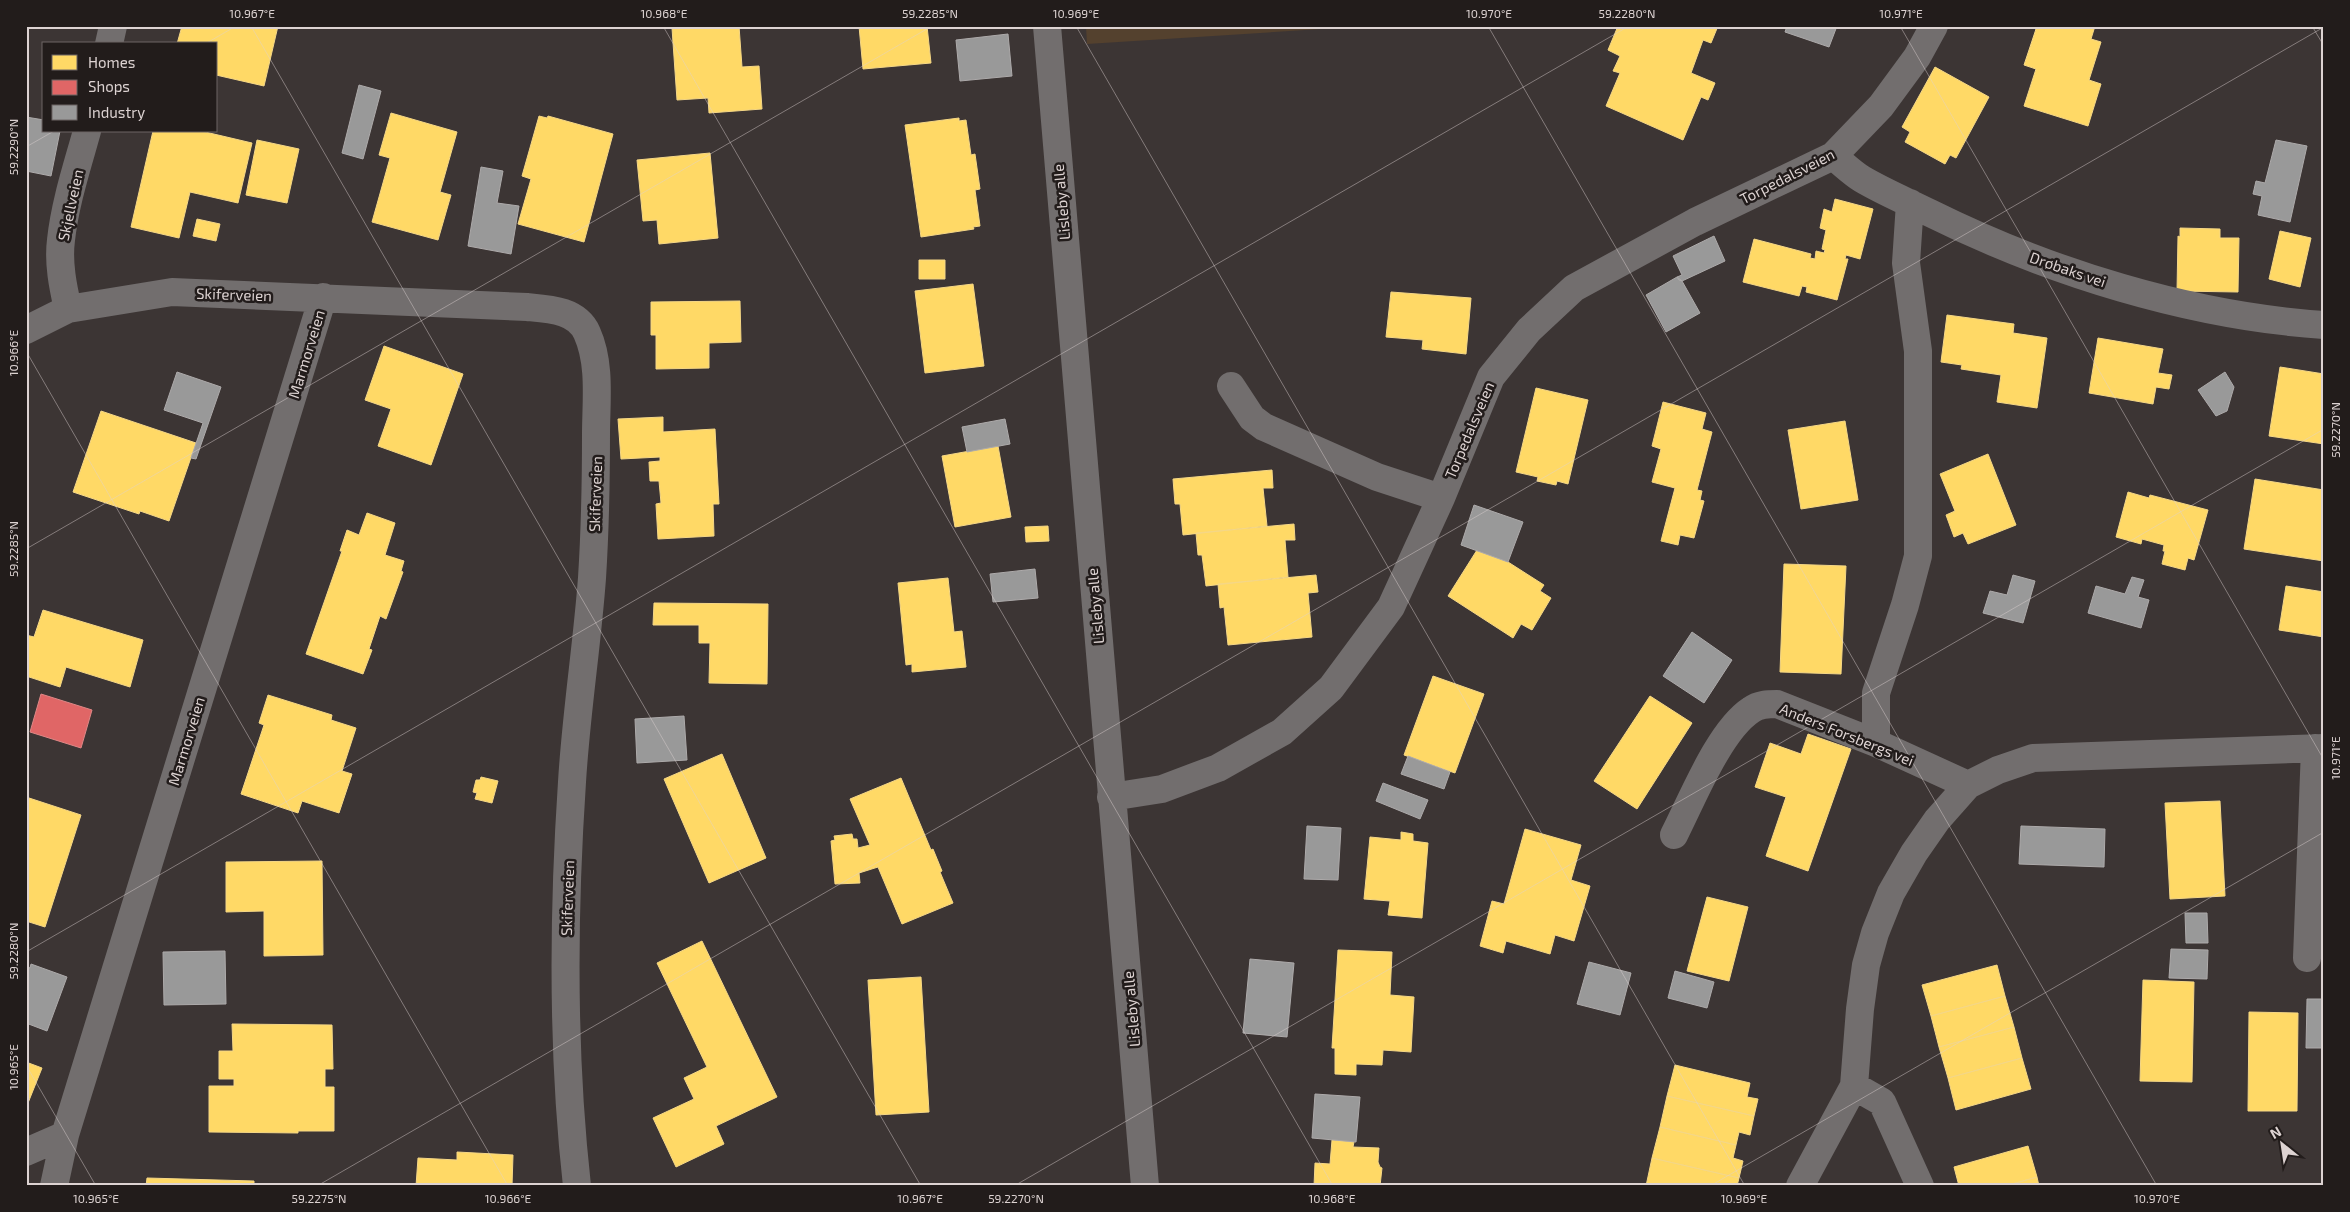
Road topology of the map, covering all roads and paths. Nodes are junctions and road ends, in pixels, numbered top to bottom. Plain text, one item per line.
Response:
1 (113, 26) edge
2 (1047, 26) edge
3 (1934, 26) edge
4 (109, 42) edge
5 (87, 132) edge
6 (1833, 156) junction
7 (1910, 203) junction
8 (323, 297) junction
9 (68, 309) junction
10 (2324, 325) edge
11 (26, 330) edge
12 (1231, 386) dead end
13 (1441, 498) junction
14 (1876, 743) junction
15 (2319, 748) edge
16 (1968, 786) junction
17 (1111, 797) junction
18 (1674, 835) dead end
19 (2307, 958) dead end
20 (1854, 1086) junction
21 (65, 1135) junction
22 (26, 1152) edge
23 (54, 1186) edge
24 (577, 1186) edge
25 (1145, 1186) edge
26 (1800, 1186) edge
27 (1920, 1186) edge

1 - 4 street
2 - 17 street, Lisleby alle
3 - 6 street, Torpedalsveien
5 - 9 street, Skjellveien
6 - 7 street, Drøbaks vei
6 - 13 street, Torpedalsveien
7 - 10 street, Drøbaks vei
7 - 14 street
8 - 9 street, Skiferveien
8 - 21 street, Marmorveien
8 - 24 street, Skiferveien
9 - 11 street, Skiferveien
12 - 13 street
13 - 17 street, Torpedalsveien
14 - 16 street, Anders Forsbergs vei
14 - 18 street, Anders Forsbergs vei
15 - 16 street
15 - 19 street
16 - 20 street
17 - 25 street, Lisleby alle
20 - 26 street
20 - 27 street
21 - 22 street
21 - 23 street, Marmorveien

